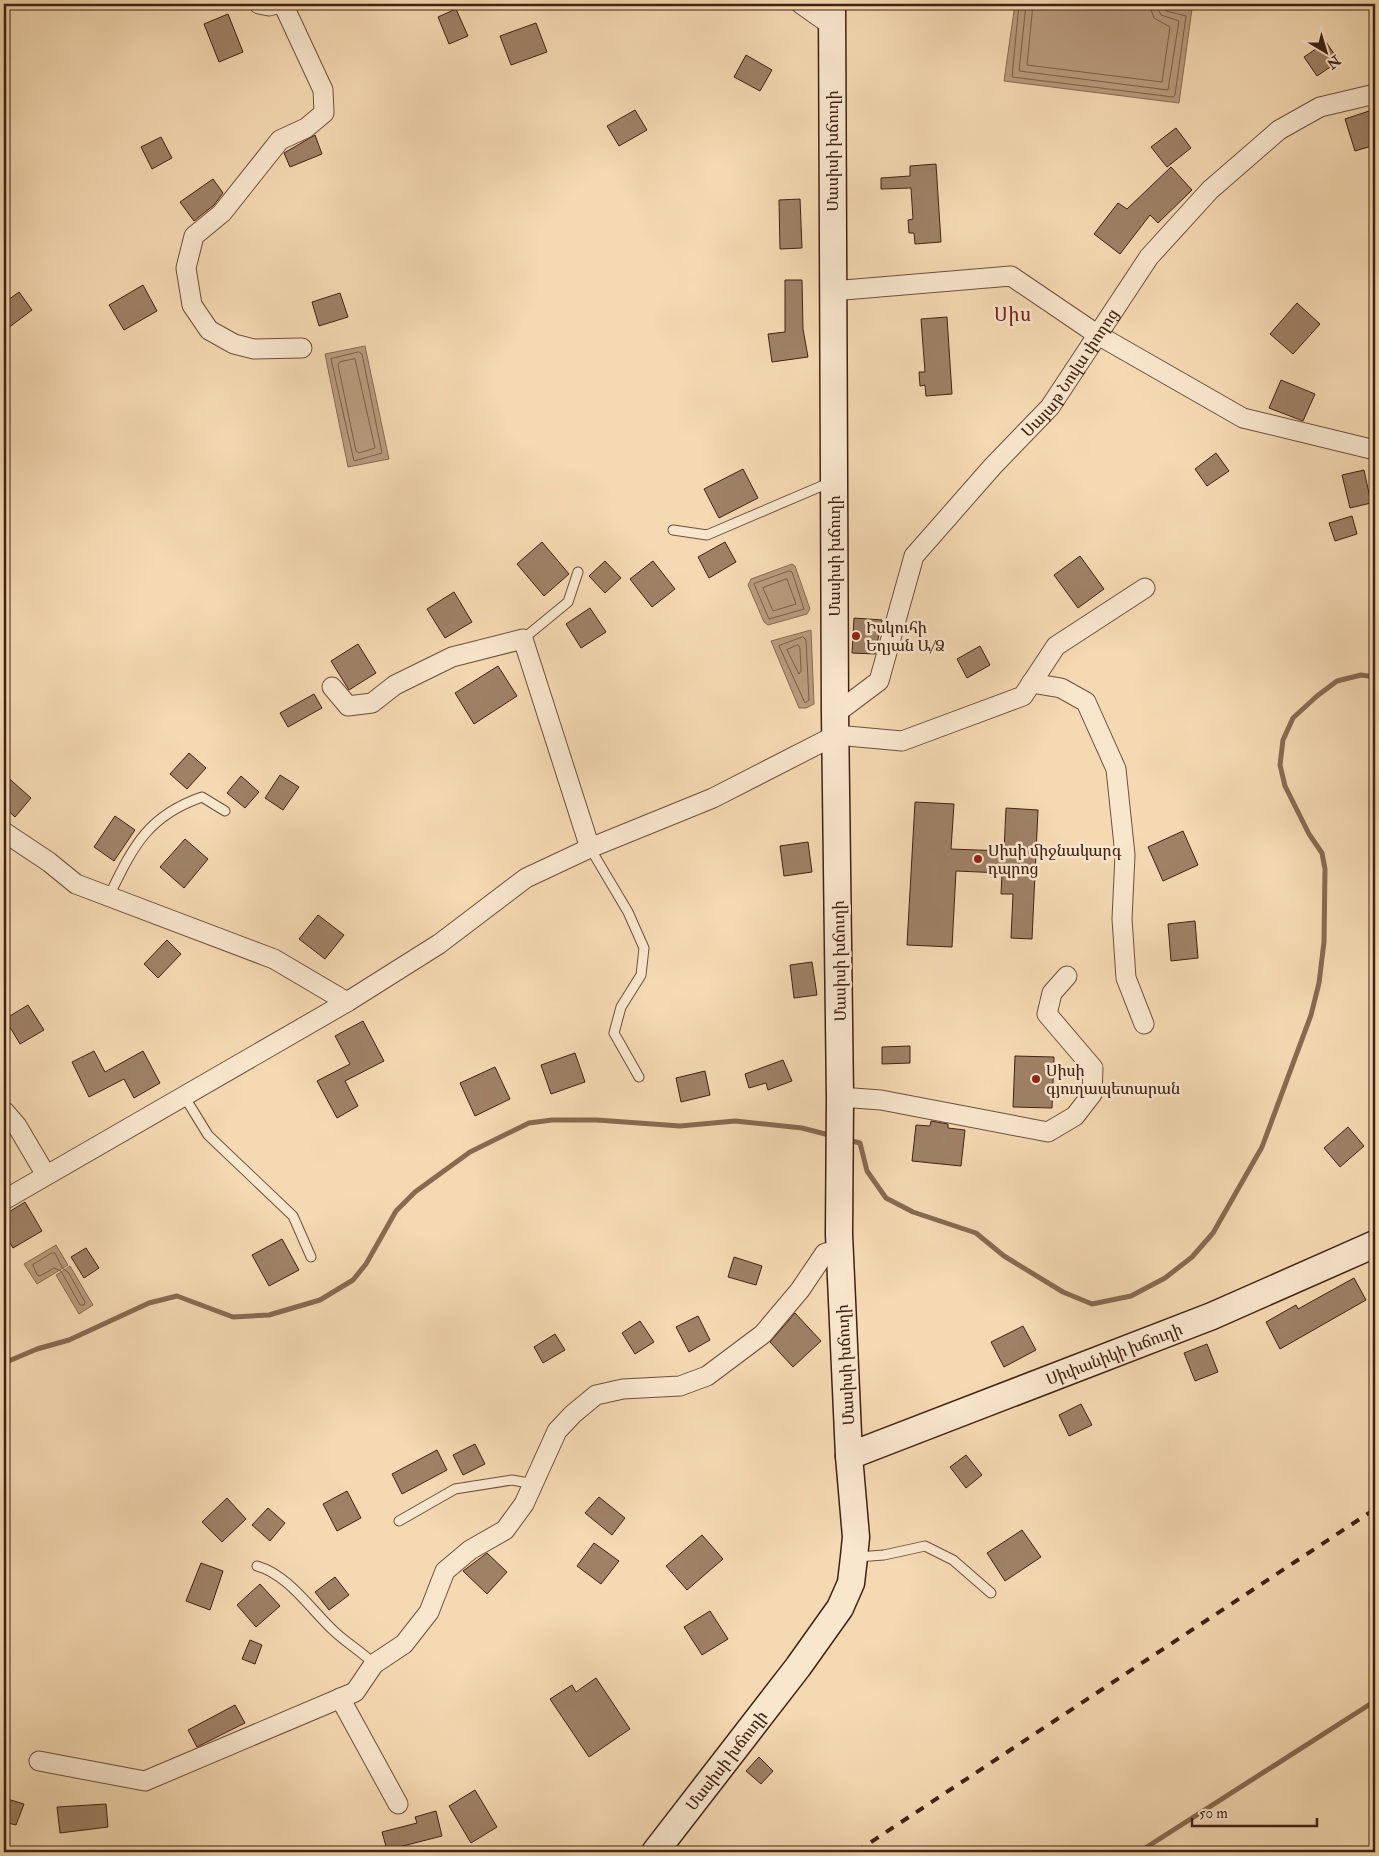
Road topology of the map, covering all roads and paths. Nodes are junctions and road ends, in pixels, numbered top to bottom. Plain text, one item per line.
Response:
1 (259, 4) edge
2 (276, 4) edge
3 (283, 4) edge
4 (800, 4) edge
5 (832, 15) edge
6 (1375, 94) edge
7 (832, 292) junction
8 (1098, 335) junction
9 (302, 348) dead end
10 (1375, 450) edge
11 (834, 481) junction
12 (673, 530) dead end
13 (578, 572) dead end
14 (1145, 588) dead end
15 (523, 639) junction
16 (1031, 684) junction
17 (332, 687) dead end
18 (836, 724) junction
19 (225, 811) dead end
20 (4, 832) edge
21 (590, 848) junction
22 (109, 896) junction
23 (1067, 976) dead end
24 (347, 1002) junction
25 (1144, 1024) dead end
26 (639, 1077) dead end
27 (184, 1096) junction
28 (840, 1097) junction
29 (4, 1111) edge
30 (46, 1175) junction
31 (4, 1200) edge
32 (839, 1242) junction
33 (1375, 1244) edge
34 (312, 1257) dead end
35 (850, 1456) junction
36 (534, 1484) junction
37 (399, 1521) dead end
38 (854, 1557) junction
39 (257, 1566) dead end
40 (990, 1593) dead end
41 (374, 1664) junction
42 (340, 1698) junction
43 (39, 1760) dead end
44 (398, 1804) dead end
45 (655, 1852) edge

1 - 2 street
3 - 9 street
4 - 5 street
5 - 7 main road, Մասիսի խճուղի
6 - 8 street, Սայաթ Նովա փողոց
7 - 8 street
7 - 11 main road, Մասիսի խճուղի
8 - 10 street
8 - 18 street, Սայաթ Նովա փողոց
11 - 12 lane
11 - 18 main road, Մասիսի խճուղի
13 - 15 lane
14 - 16 street
15 - 17 street
15 - 21 street
16 - 18 street
16 - 25 street
18 - 21 street, Սայաթ Նովա փողոց
18 - 28 main road, Մասիսի խճուղի
19 - 22 lane
20 - 22 street
21 - 24 street, Սայաթ Նովա փողոց
21 - 26 lane
22 - 24 street
23 - 28 street
24 - 27 street, Սայաթ Նովա փողոց
27 - 30 street, Սայաթ Նովա փողոց
27 - 34 lane
28 - 32 main road, Մասիսի խճուղի
29 - 30 street
30 - 31 street, Սայաթ Նովա փողոց
32 - 35 main road, Մասիսի խճուղի
32 - 36 street
33 - 35 main road, Սիփանիկի խճուղի
35 - 38 main road, Մասիսի խճուղի
36 - 37 lane
36 - 41 street
38 - 40 lane
38 - 45 main road, Մասիսի խճուղի
39 - 41 lane
41 - 42 street
42 - 43 street
42 - 44 street

